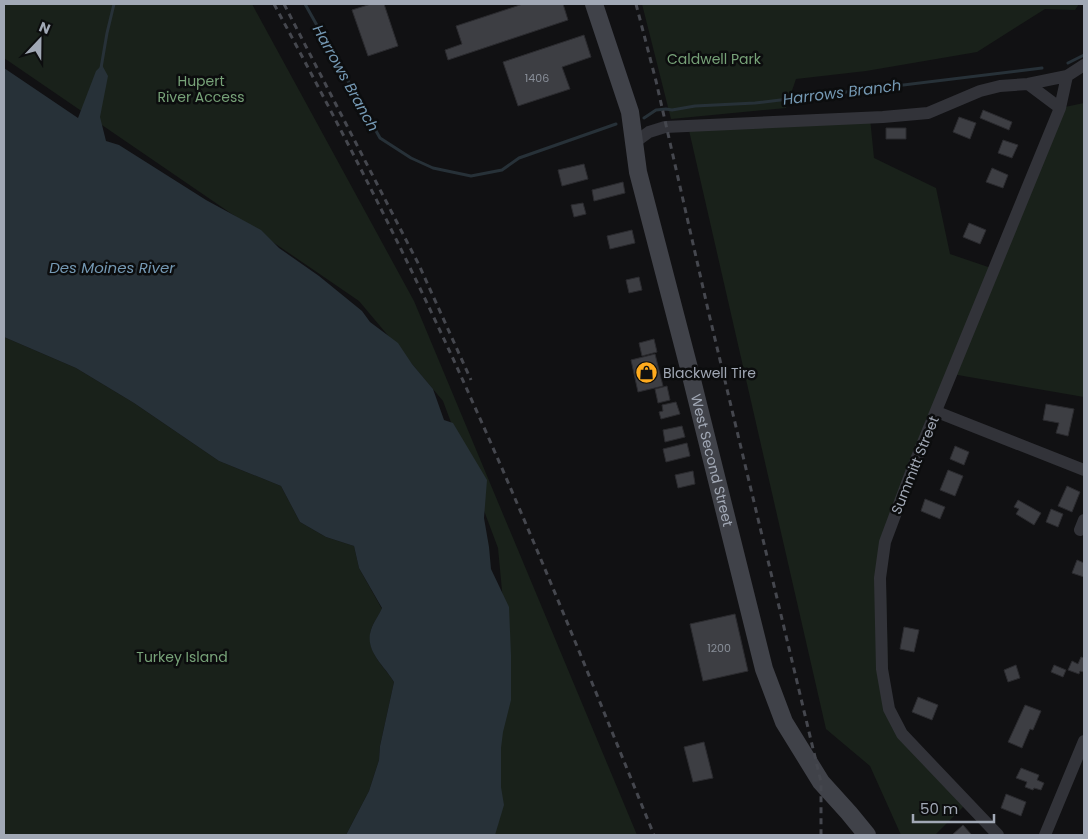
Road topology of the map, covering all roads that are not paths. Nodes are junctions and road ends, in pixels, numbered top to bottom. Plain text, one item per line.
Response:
1 (594, 4) edge
2 (1084, 65) edge
3 (1067, 76) junction
4 (1028, 84) junction
5 (1060, 108) junction
6 (634, 143) junction
7 (937, 412) junction
8 (1084, 470) edge
9 (1084, 741) edge
10 (866, 835) edge
11 (998, 835) edge
12 (1045, 835) edge

1 - 6 main road, West Second Street
2 - 3 street
3 - 4 street
3 - 5 street, Summitt Street
4 - 5 street
4 - 6 street
5 - 7 street, Summitt Street
6 - 10 main road, West Second Street
7 - 8 street
7 - 11 street, Summitt Street
9 - 12 street

